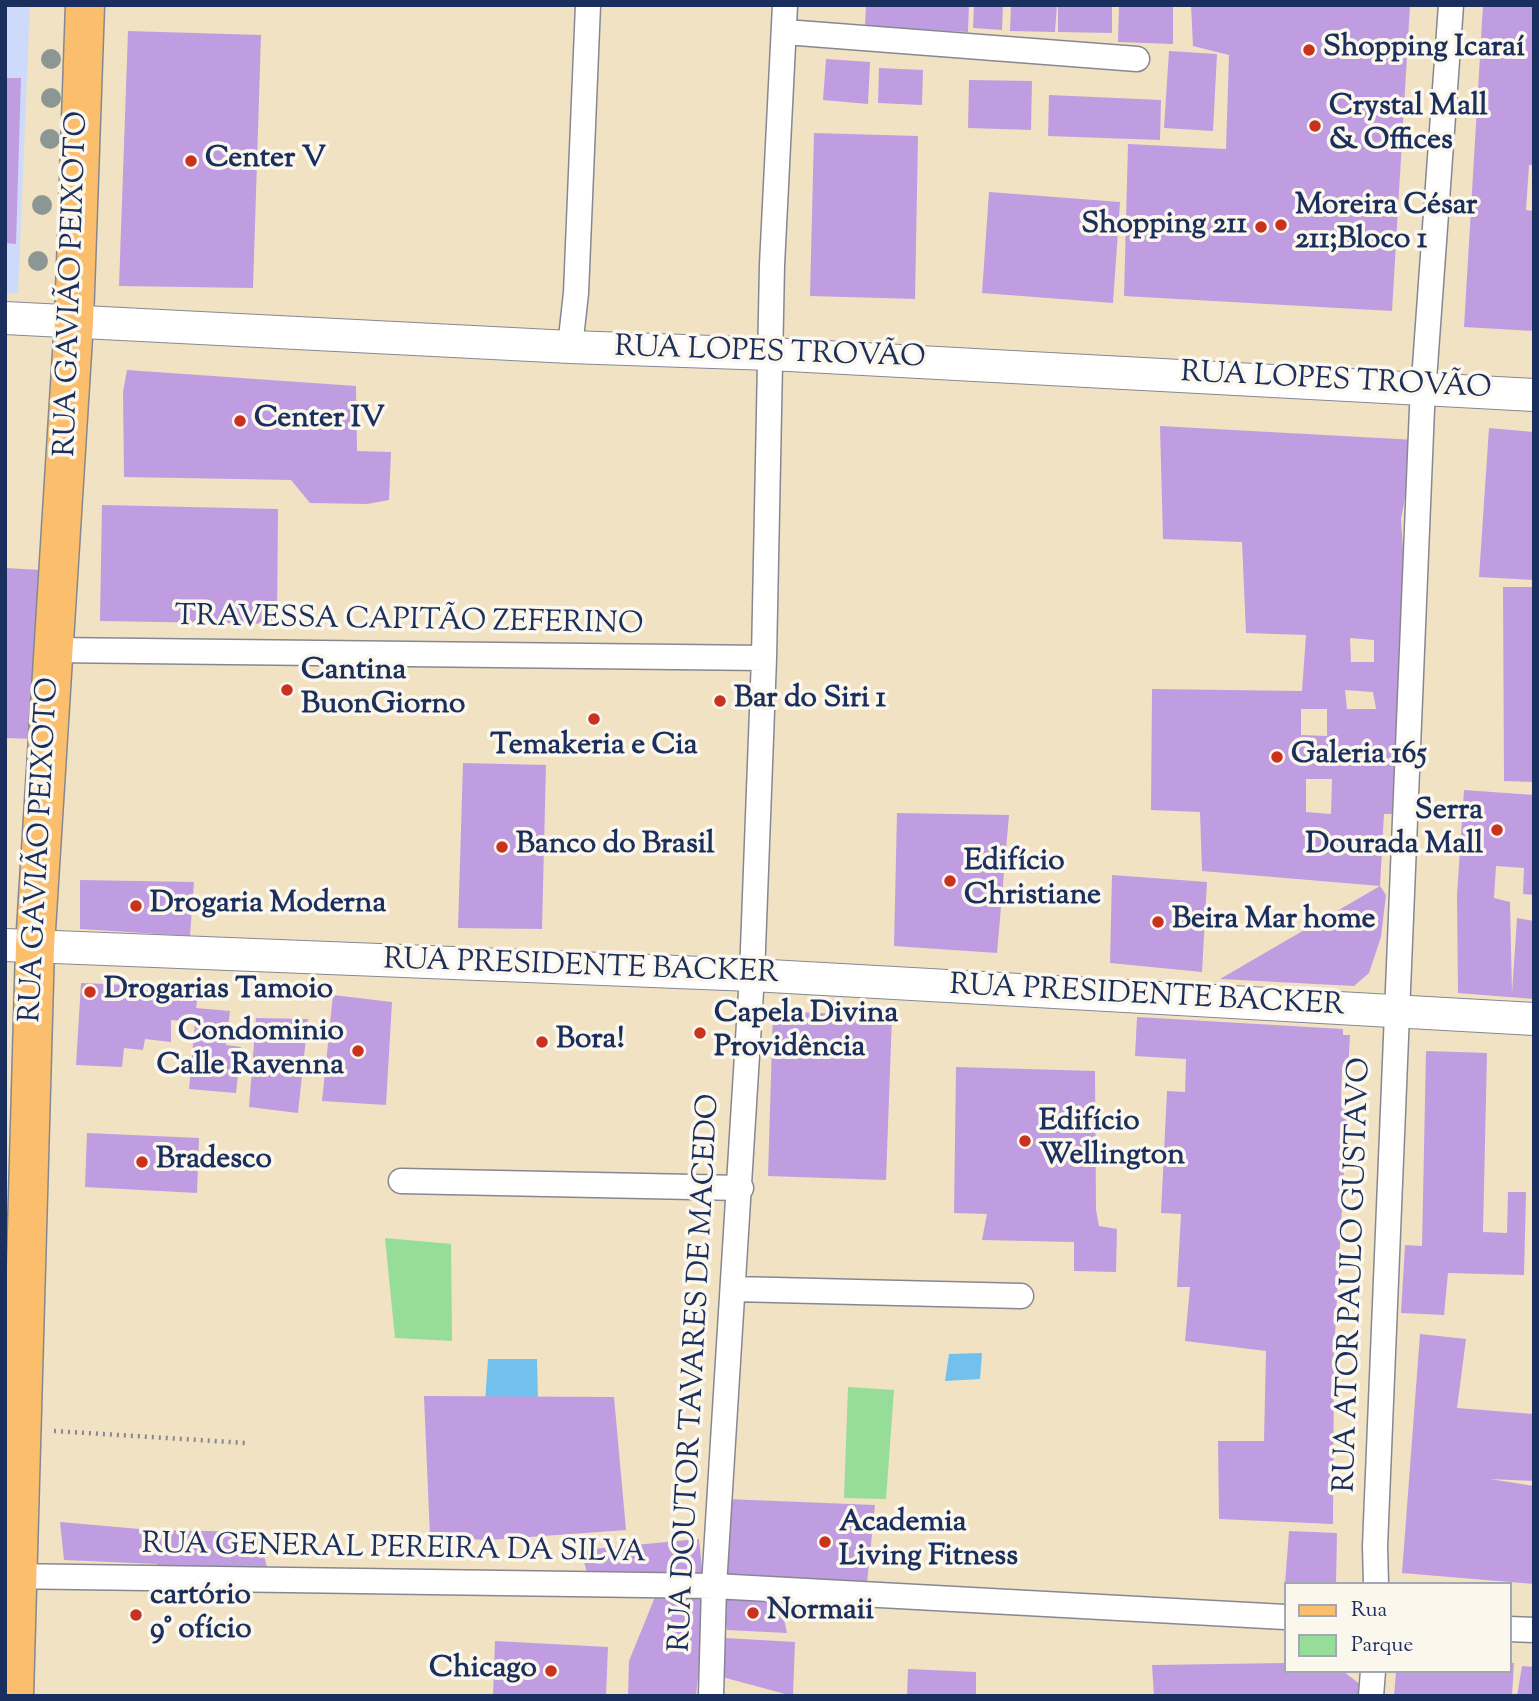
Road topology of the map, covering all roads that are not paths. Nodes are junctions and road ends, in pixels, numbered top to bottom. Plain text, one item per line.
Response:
1 (85, 5) edge
2 (588, 5) edge
3 (785, 5) edge
4 (1451, 5) edge
5 (785, 32) junction
6 (1137, 59) dead end
7 (5, 318) edge
8 (74, 321) junction
9 (570, 347) junction
10 (770, 354) junction
11 (1424, 387) junction
12 (1534, 395) edge
13 (52, 650) junction
14 (765, 658) junction
15 (20, 945) edge
16 (752, 975) junction
17 (1398, 1012) junction
18 (1534, 1019) edge
19 (401, 1181) dead end
20 (741, 1188) junction
21 (734, 1289) junction
22 (1021, 1296) dead end
23 (11, 1577) edge
24 (1376, 1582) edge
25 (713, 1587) junction
26 (1284, 1617) edge
27 (1511, 1629) edge
28 (1534, 1630) edge
29 (1373, 1673) edge
30 (14, 1696) edge
31 (711, 1696) edge
32 (1371, 1696) edge

1 - 8 main road, RUA GAVIÃO PEIXOTO
2 - 9 street
3 - 5 street, RUA DOUTOR TAVARES DE MACEDO
4 - 11 street, RUA ATOR PAULO GUSTAVO
5 - 6 street
5 - 10 street, RUA DOUTOR TAVARES DE MACEDO
7 - 8 street, RUA LOPES TROVÃO
8 - 9 street, RUA LOPES TROVÃO
8 - 13 main road, RUA GAVIÃO PEIXOTO
9 - 10 street, RUA LOPES TROVÃO
10 - 11 street, RUA LOPES TROVÃO
10 - 14 street, RUA DOUTOR TAVARES DE MACEDO
11 - 12 street, RUA LOPES TROVÃO
11 - 17 street, RUA ATOR PAULO GUSTAVO
13 - 14 street, TRAVESSA CAPITÃO ZEFERINO
13 - 15 main road, RUA GAVIÃO PEIXOTO
14 - 16 street, RUA DOUTOR TAVARES DE MACEDO
15 - 16 street, RUA PRESIDENTE BACKER
15 - 23 main road, RUA GAVIÃO PEIXOTO
16 - 17 street, RUA PRESIDENTE BACKER
16 - 20 street, RUA DOUTOR TAVARES DE MACEDO
17 - 18 street, RUA PRESIDENTE BACKER
17 - 24 street, RUA ATOR PAULO GUSTAVO
19 - 20 street
20 - 21 street, RUA DOUTOR TAVARES DE MACEDO
21 - 22 street
21 - 25 street, RUA DOUTOR TAVARES DE MACEDO
23 - 25 street, RUA GENERAL PEREIRA DA SILVA
23 - 30 main road, RUA GAVIÃO PEIXOTO
25 - 26 street, RUA GENERAL PEREIRA DA SILVA
25 - 31 street, RUA DOUTOR TAVARES DE MACEDO
27 - 28 street
29 - 32 street

